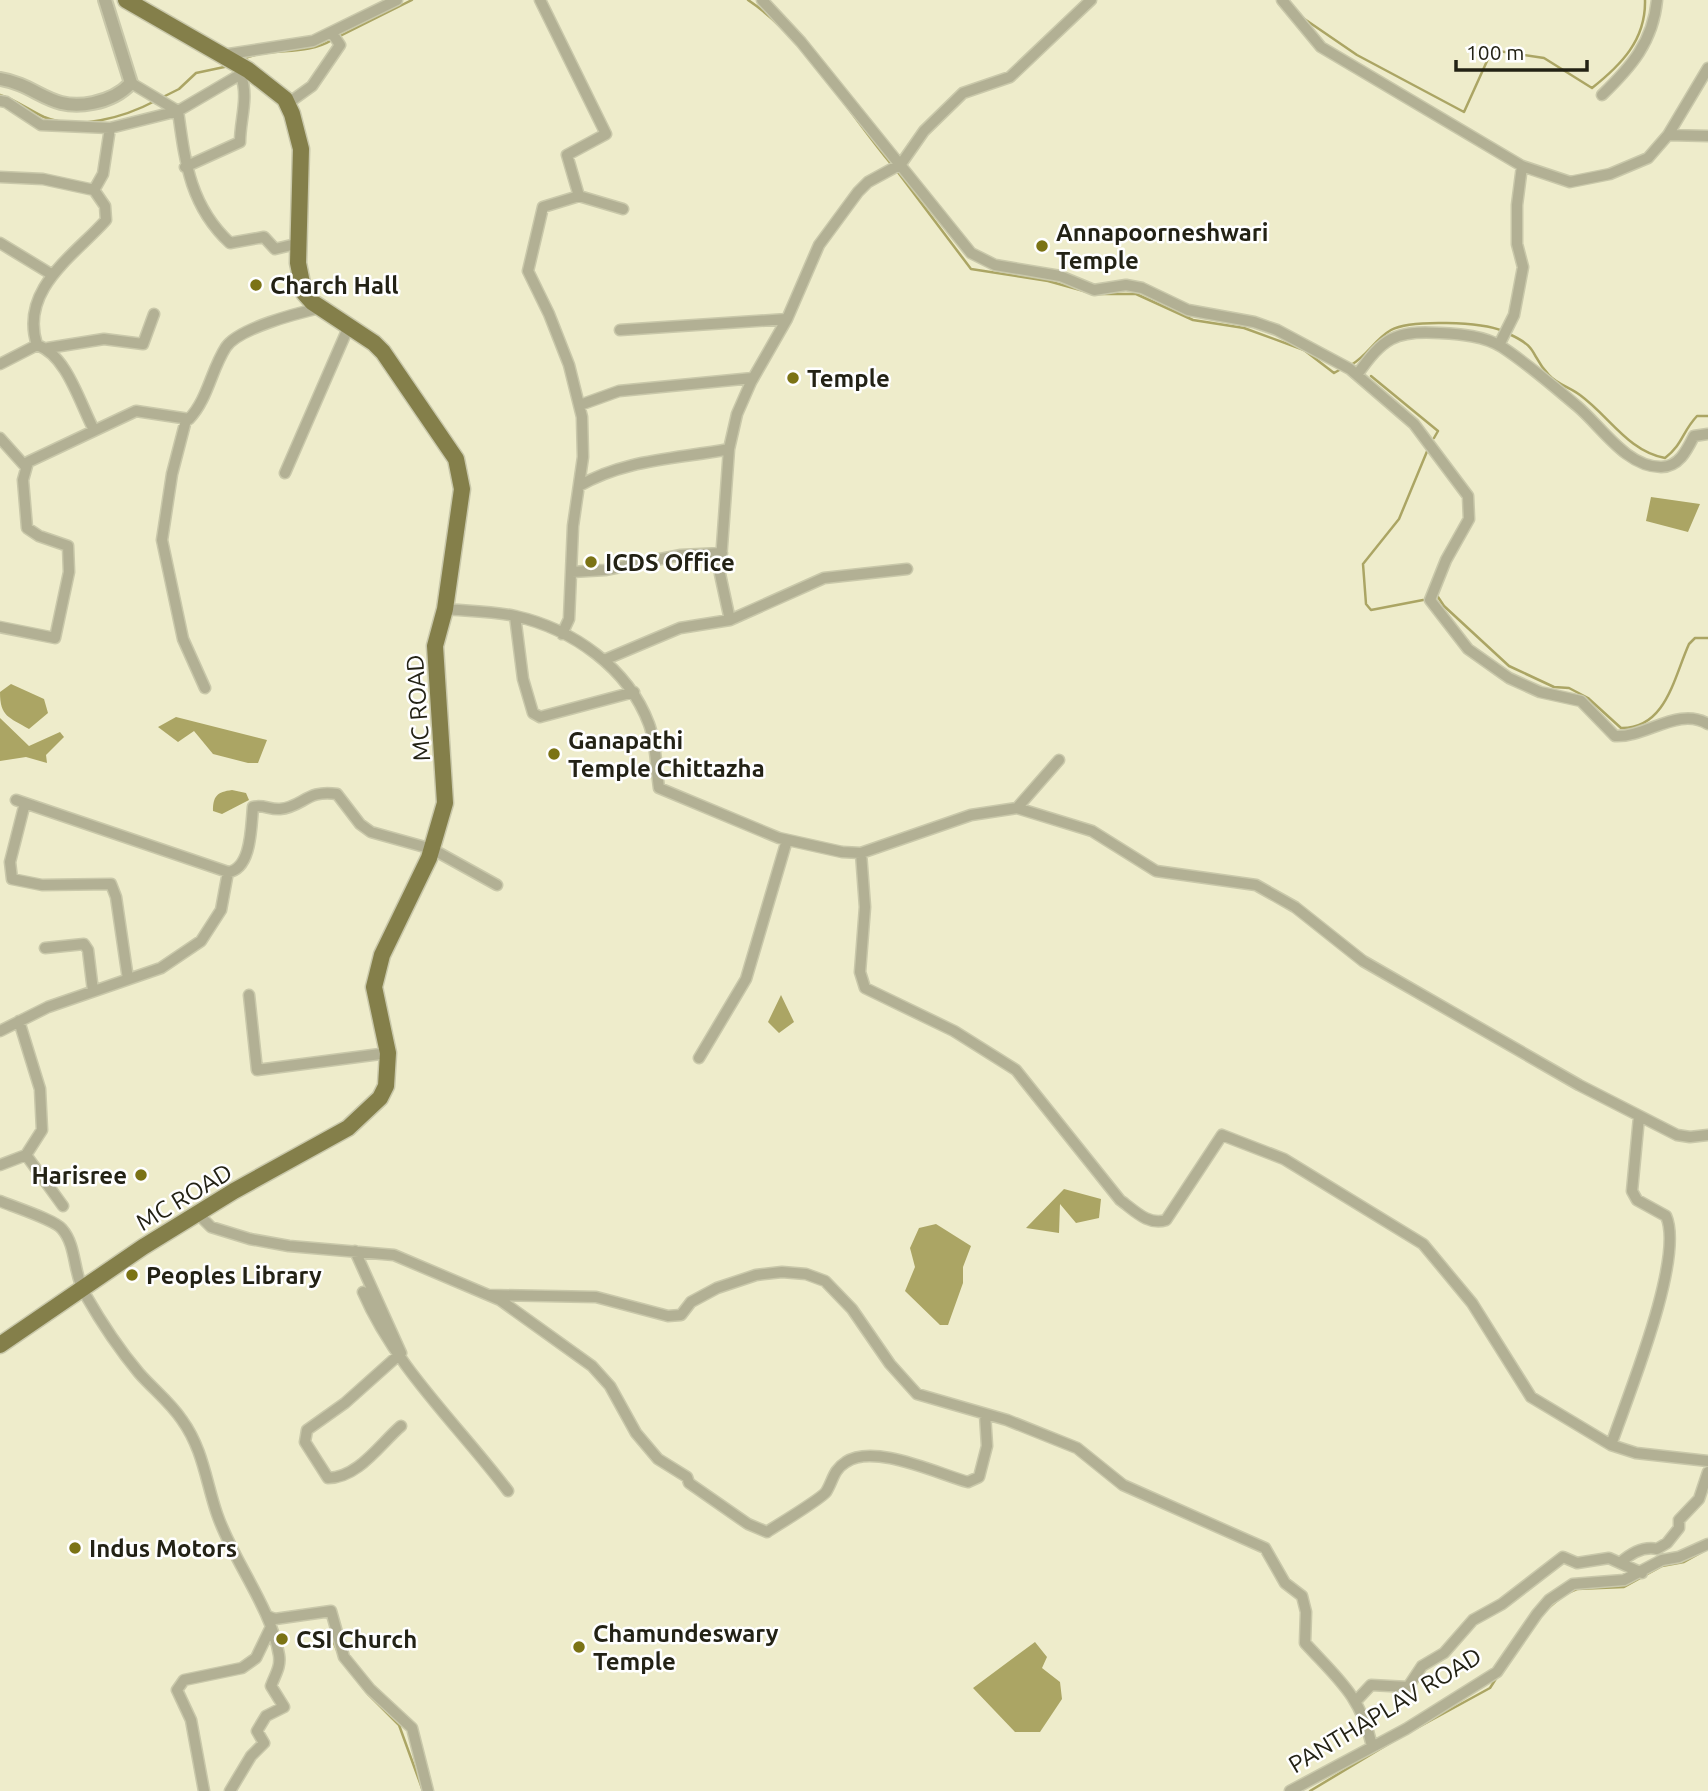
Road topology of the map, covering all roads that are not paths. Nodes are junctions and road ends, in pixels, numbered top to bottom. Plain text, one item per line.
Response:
1 (106, 0) edge
2 (126, 0) edge
3 (397, 0) edge
4 (540, 0) edge
5 (762, 0) edge
6 (1091, 0) edge
7 (1282, 0) edge
8 (1657, 0) edge
9 (332, 33) junction
10 (225, 55) junction
11 (1708, 68) edge
12 (244, 73) junction
13 (0, 79) edge
14 (131, 83) junction
15 (1602, 95) dead end
16 (0, 101) edge
17 (287, 104) junction
18 (178, 111) junction
19 (110, 128) junction
20 (1668, 135) junction
21 (1708, 135) edge
22 (1522, 166) junction
23 (186, 167) junction
24 (896, 168) junction
25 (0, 177) edge
26 (94, 190) junction
27 (579, 196) junction
28 (623, 209) dead end
29 (0, 243) edge
30 (300, 243) junction
31 (51, 274) junction
32 (320, 308) junction
33 (154, 314) dead end
34 (788, 319) junction
35 (349, 326) junction
36 (620, 330) dead end
37 (1502, 342) junction
38 (43, 346) junction
39 (0, 363) edge
40 (1354, 372) junction
41 (753, 378) junction
42 (580, 405) junction
43 (186, 420) junction
44 (94, 430) junction
45 (1708, 434) edge
46 (0, 438) edge
47 (729, 449) junction
48 (25, 466) junction
49 (285, 473) dead end
50 (23, 480) junction
51 (579, 486) junction
52 (13, 488) dead end
53 (722, 553) junction
54 (907, 569) dead end
55 (572, 572) junction
56 (445, 609) junction
57 (515, 616) junction
58 (730, 620) junction
59 (0, 627) edge
60 (562, 634) junction
61 (604, 660) junction
62 (205, 688) dead end
63 (634, 692) junction
64 (1708, 724) edge
65 (1059, 760) dead end
66 (1017, 808) junction
67 (787, 840) junction
68 (432, 849) junction
69 (861, 853) junction
70 (229, 872) junction
71 (497, 885) dead end
72 (46, 948) dead end
73 (128, 979) junction
74 (93, 991) junction
75 (249, 995) dead end
76 (19, 1021) junction
77 (0, 1030) edge
78 (388, 1053) junction
79 (699, 1058) dead end
80 (1639, 1117) junction
81 (1708, 1135) edge
82 (26, 1154) junction
83 (0, 1165) edge
84 (0, 1201) edge
85 (63, 1206) dead end
86 (198, 1214) junction
87 (355, 1251) junction
88 (82, 1290) junction
89 (363, 1292) dead end
90 (489, 1295) junction
91 (0, 1345) edge
92 (398, 1356) junction
93 (985, 1414) junction
94 (401, 1426) dead end
95 (1611, 1445) junction
96 (1708, 1461) edge
97 (1708, 1472) edge
98 (508, 1491) dead end
99 (1708, 1545) edge
100 (1620, 1563) junction
101 (1642, 1573) junction
102 (267, 1616) junction
103 (270, 1629) junction
104 (1356, 1701) junction
105 (1372, 1746) junction
106 (204, 1791) edge
107 (230, 1791) edge
108 (428, 1791) edge
109 (1290, 1791) edge

1 - 14 street
2 - 10 main road, MC ROAD
3 - 9 street
4 - 27 street
5 - 24 street
6 - 24 street
7 - 22 street
8 - 15 street
9 - 10 street
9 - 17 street
10 - 12 main road, MC ROAD
11 - 20 street
12 - 17 main road, MC ROAD
12 - 18 street
12 - 23 street
13 - 14 street
14 - 18 street
16 - 19 street
17 - 30 main road, MC ROAD
18 - 19 street
18 - 23 street
19 - 26 street
20 - 21 street
20 - 22 street
22 - 37 street
23 - 30 street
24 - 34 street
24 - 40 street
25 - 26 street
26 - 31 street
27 - 28 street
27 - 42 street
29 - 31 street
30 - 32 main road, MC ROAD
31 - 38 street
32 - 35 main road, MC ROAD
32 - 43 street
33 - 38 street
34 - 36 street
34 - 41 street
35 - 49 street
35 - 56 main road, MC ROAD
37 - 40 street
37 - 45 street
38 - 39 street
38 - 44 street
40 - 64 street
41 - 42 street
41 - 47 street
42 - 51 street
43 - 44 street
43 - 62 street
44 - 48 street
46 - 48 street
47 - 51 street
47 - 53 street
48 - 50 street
50 - 52 street
50 - 59 street
51 - 55 street
53 - 55 street
53 - 58 street
54 - 58 street
55 - 60 street
56 - 57 street
56 - 68 main road, MC ROAD
57 - 60 street
57 - 63 street
58 - 61 street
60 - 61 street
61 - 63 street
63 - 67 street
65 - 66 street
66 - 69 street
66 - 80 street
67 - 69 street
67 - 79 street
68 - 70 street
68 - 71 street
68 - 78 main road, MC ROAD
69 - 95 street
70 - 73 street
70 - 73 street
72 - 74 street
73 - 74 street
74 - 76 street
75 - 78 street
76 - 77 street
76 - 82 street
78 - 86 main road, MC ROAD
80 - 81 street
80 - 95 street
82 - 83 street
82 - 85 street
84 - 88 street
86 - 87 street
86 - 88 main road, MC ROAD
87 - 90 street
87 - 92 street
88 - 91 main road, MC ROAD
88 - 102 street
89 - 92 street
90 - 93 street
90 - 93 street
92 - 94 street
92 - 98 street
93 - 104 street
95 - 96 street
97 - 100 street
99 - 101 street, PANTHAPLAV ROAD
100 - 101 street
100 - 104 street
101 - 105 street, PANTHAPLAV ROAD
102 - 103 street
102 - 108 street
103 - 106 street
103 - 107 street
104 - 105 street
105 - 109 street, PANTHAPLAV ROAD

